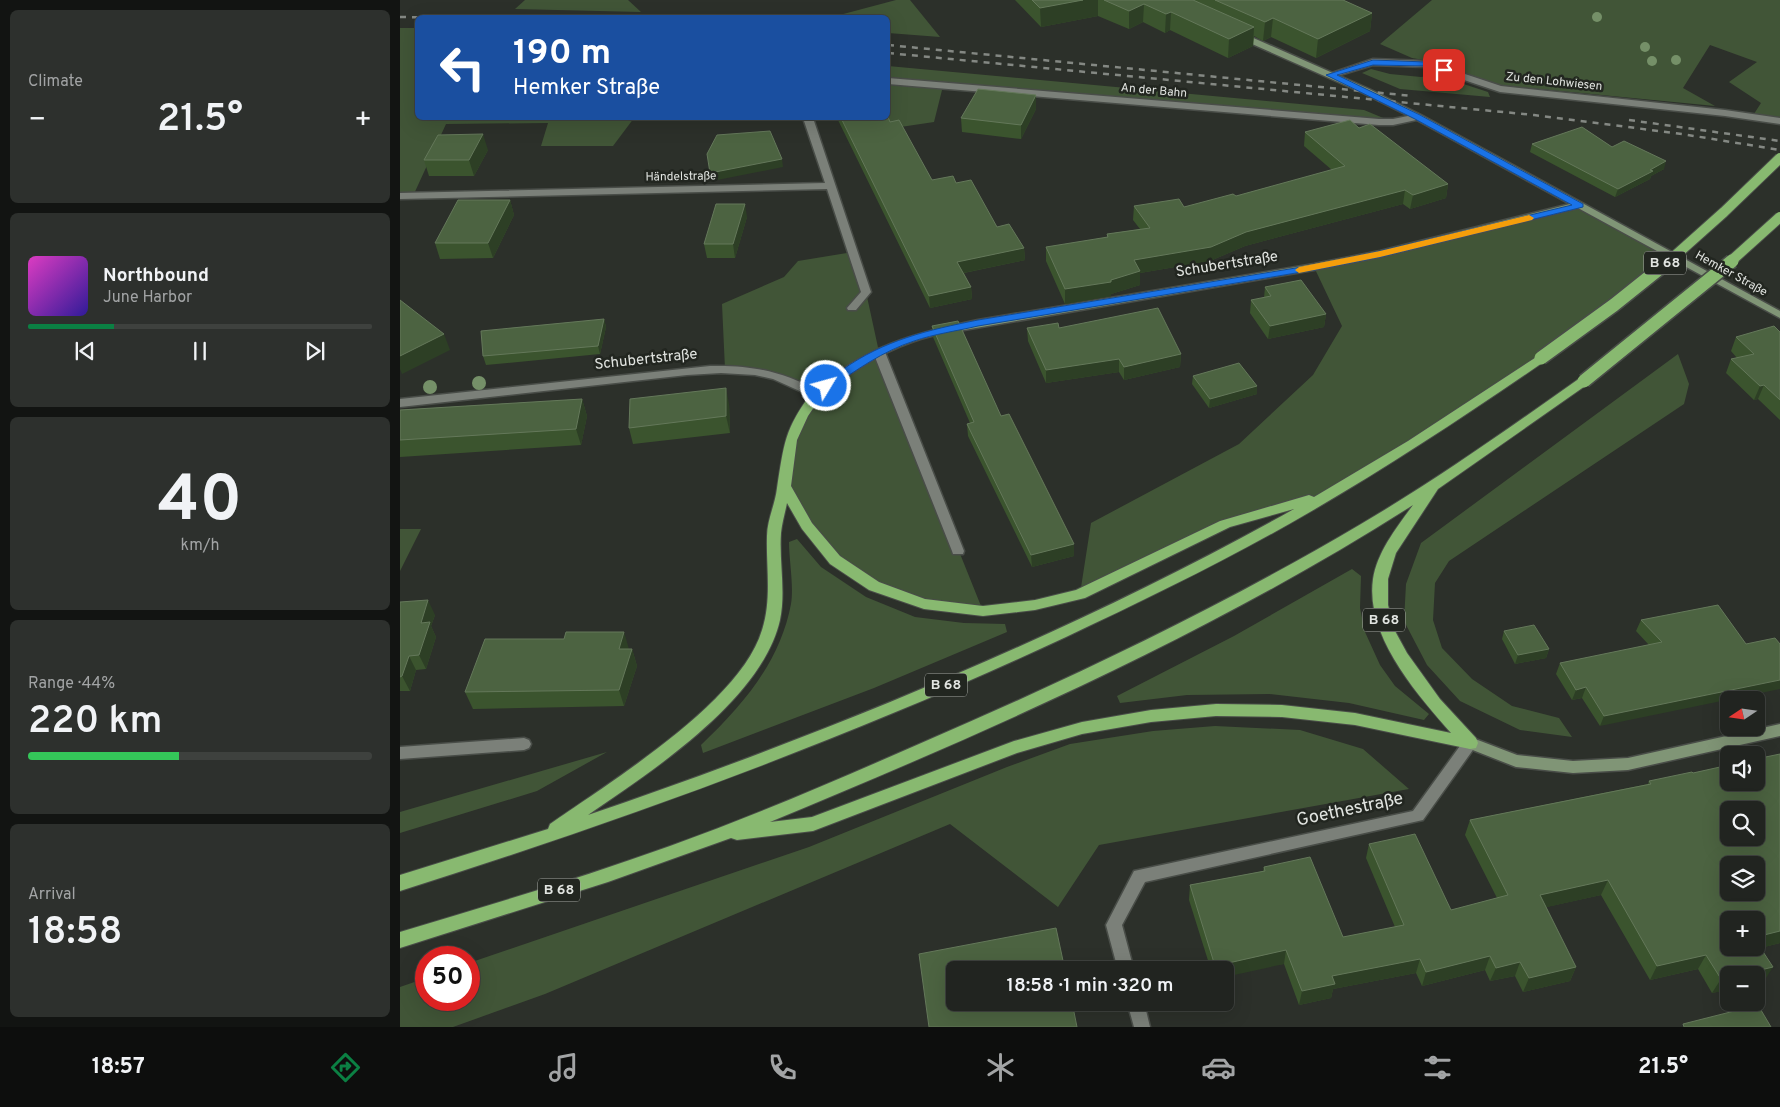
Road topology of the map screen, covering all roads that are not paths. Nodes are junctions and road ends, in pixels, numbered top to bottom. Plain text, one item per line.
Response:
1 (1231, 32) edge
2 (1330, 75) junction
3 (890, 81) edge
4 (1418, 117) junction
5 (809, 120) edge
6 (1780, 121) edge
7 (1780, 158) edge
8 (830, 186) junction
9 (400, 196) edge
10 (1580, 206) junction
11 (1780, 217) edge
12 (852, 308) dead end
13 (1780, 315) edge
14 (879, 352) junction
15 (817, 394) junction
16 (400, 403) edge
17 (1434, 484) junction
18 (784, 486) junction
19 (1332, 494) junction
20 (958, 551) dead end
21 (1780, 730) edge
22 (1470, 743) junction
23 (524, 744) dead end
24 (400, 753) edge
25 (716, 836) junction
26 (544, 837) junction
27 (400, 883) edge
28 (400, 940) edge
29 (1124, 961) edge
30 (1138, 1011) edge
31 (1142, 1027) edge

1 - 2 main road, Hemker Straße
2 - 4 main road, Hemker Straße
2 - 6 street, Zu den Lohwiesen
3 - 4 street, An der Bahn
4 - 10 main road, Hemker Straße
5 - 8 street
7 - 19 highway, B 68, bridge
8 - 9 street, Händelstraße
8 - 12 street
10 - 13 main road, Hemker Straße
10 - 14 main road, Schubertstraße
11 - 17 highway, B 68, bridge
14 - 15 main road, Schubertstraße
14 - 20 street
15 - 16 street, Schubertstraße
15 - 18 highway, B 68
17 - 22 highway, B 68
17 - 25 highway, B 68
18 - 19 highway, B 68
18 - 26 highway, B 68
19 - 26 highway, B 68
21 - 22 main road
22 - 25 highway, B 68
22 - 29 street, Goethestraße
23 - 24 street
25 - 28 highway, B 68
26 - 27 highway, B 68
30 - 31 street

